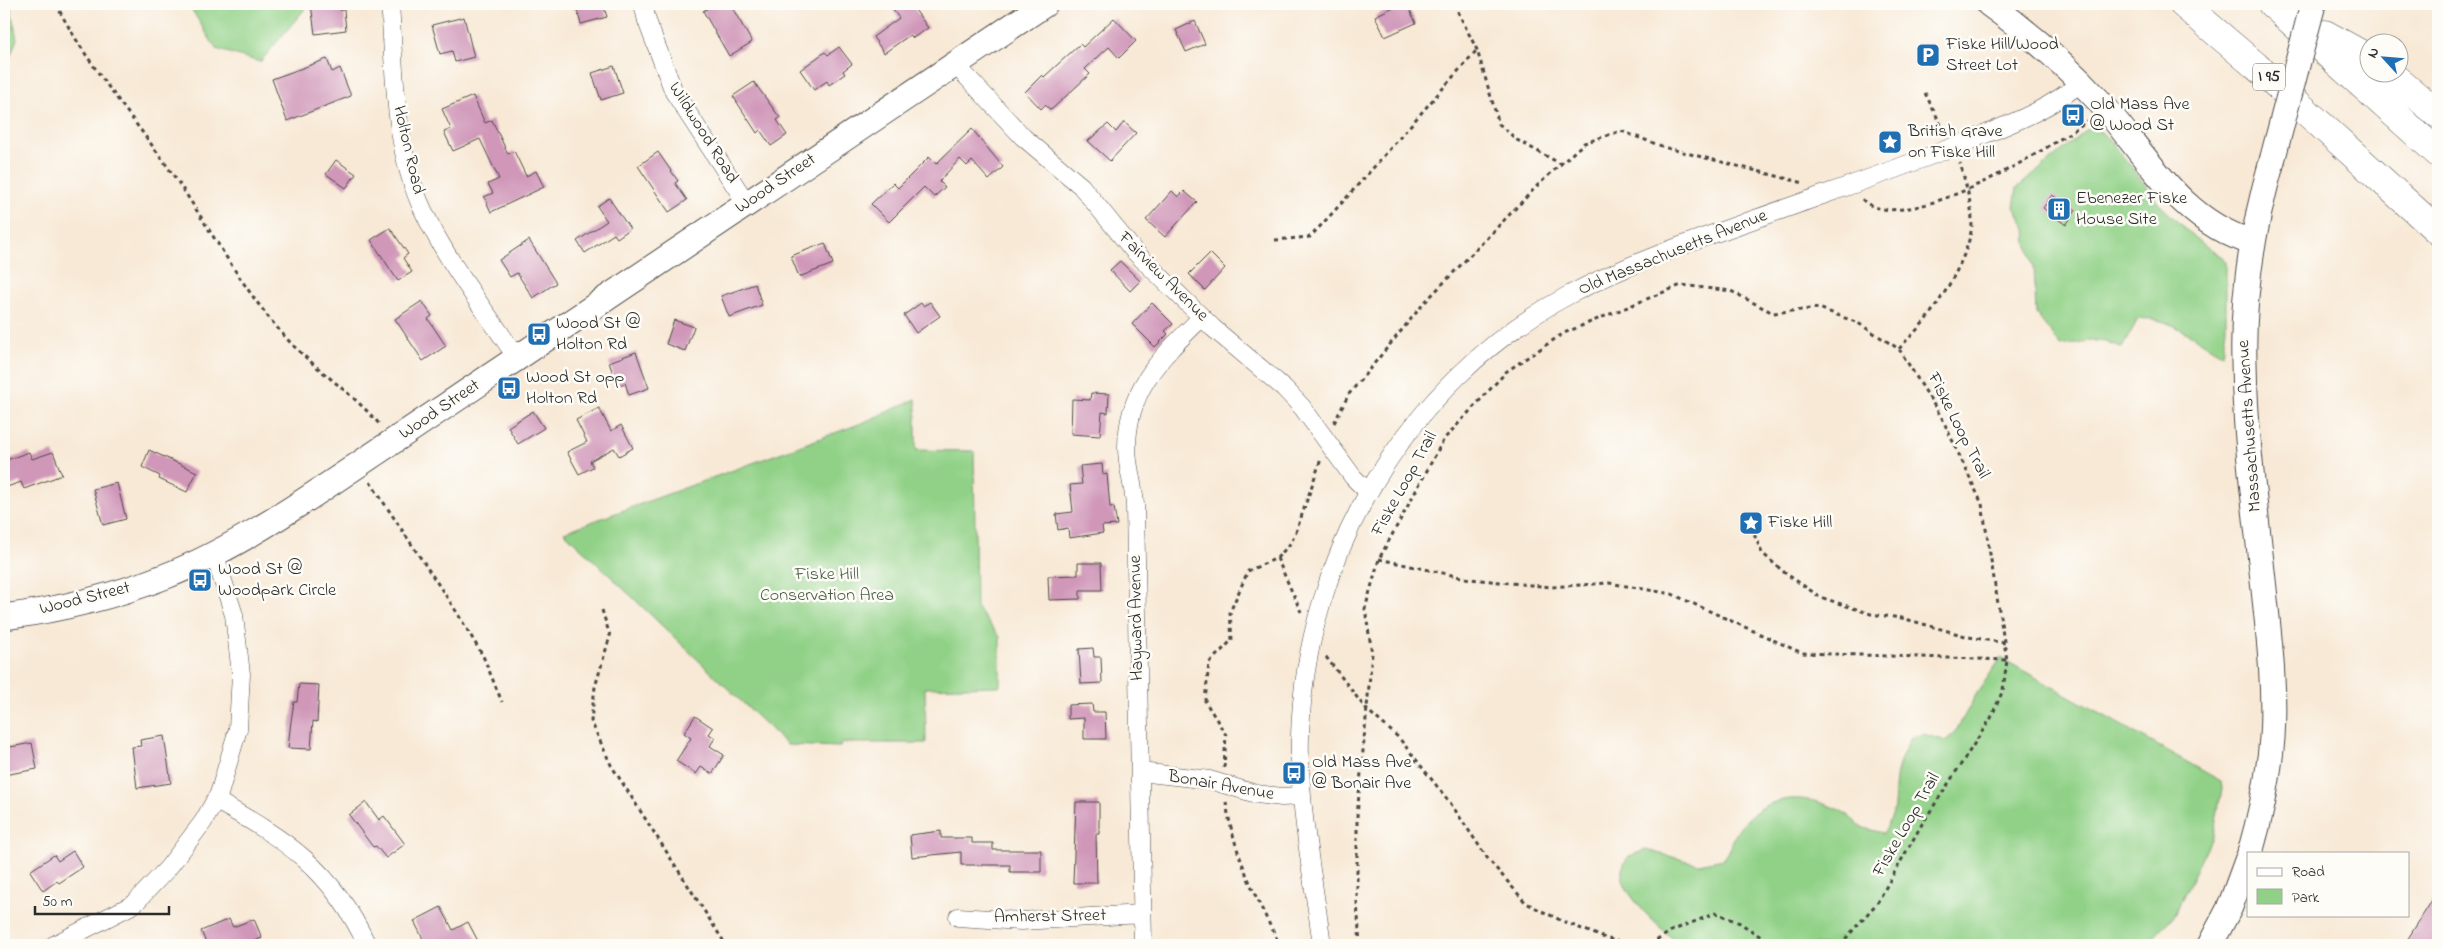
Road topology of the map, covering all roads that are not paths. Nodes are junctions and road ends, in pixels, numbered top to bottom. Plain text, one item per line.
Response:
1 (390, 4) edge
2 (643, 4) edge
3 (1044, 4) edge
4 (1990, 4) edge
5 (2183, 4) edge
6 (2272, 4) edge
7 (2313, 4) edge
8 (2360, 54) edge
9 (955, 64) junction
10 (2081, 82) junction
11 (2400, 82) edge
12 (2438, 114) edge
13 (2438, 153) edge
14 (747, 204) junction
15 (2438, 231) edge
16 (2252, 242) junction
17 (1202, 316) junction
18 (517, 358) junction
19 (1368, 492) junction
20 (214, 553) junction
21 (4, 617) edge
22 (1140, 772) junction
23 (1302, 796) junction
24 (215, 800) junction
25 (2250, 852) edge
26 (2247, 861) edge
27 (1142, 914) junction
28 (958, 917) dead end
29 (54, 945) edge
30 (367, 945) edge
31 (1143, 945) edge
32 (1322, 945) edge
33 (2210, 945) edge

1 - 18 street, Holton Road
2 - 14 street, Wildwood Road
3 - 9 street, Wood Street
4 - 10 street
5 - 15 highway, I 95
6 - 8 highway
6 - 13 highway
7 - 16 street, Massachusetts Avenue, bridge
9 - 14 street, Wood Street
9 - 17 street, Fairview Avenue
10 - 16 street
10 - 19 street, Old Massachusetts Avenue
11 - 12 highway
14 - 18 street, Wood Street
16 - 25 street, Massachusetts Avenue
17 - 19 street, Fairview Avenue
17 - 22 street, Hayward Avenue
18 - 20 street, Wood Street
19 - 23 street, Old Massachusetts Avenue
20 - 21 street, Wood Street
20 - 24 street
22 - 23 street, Bonair Avenue
22 - 27 street, Hayward Avenue
23 - 32 street, Old Massachusetts Avenue
24 - 29 street
24 - 30 street
26 - 33 street
27 - 28 street, Amherst Street
27 - 31 street, Hayward Avenue

